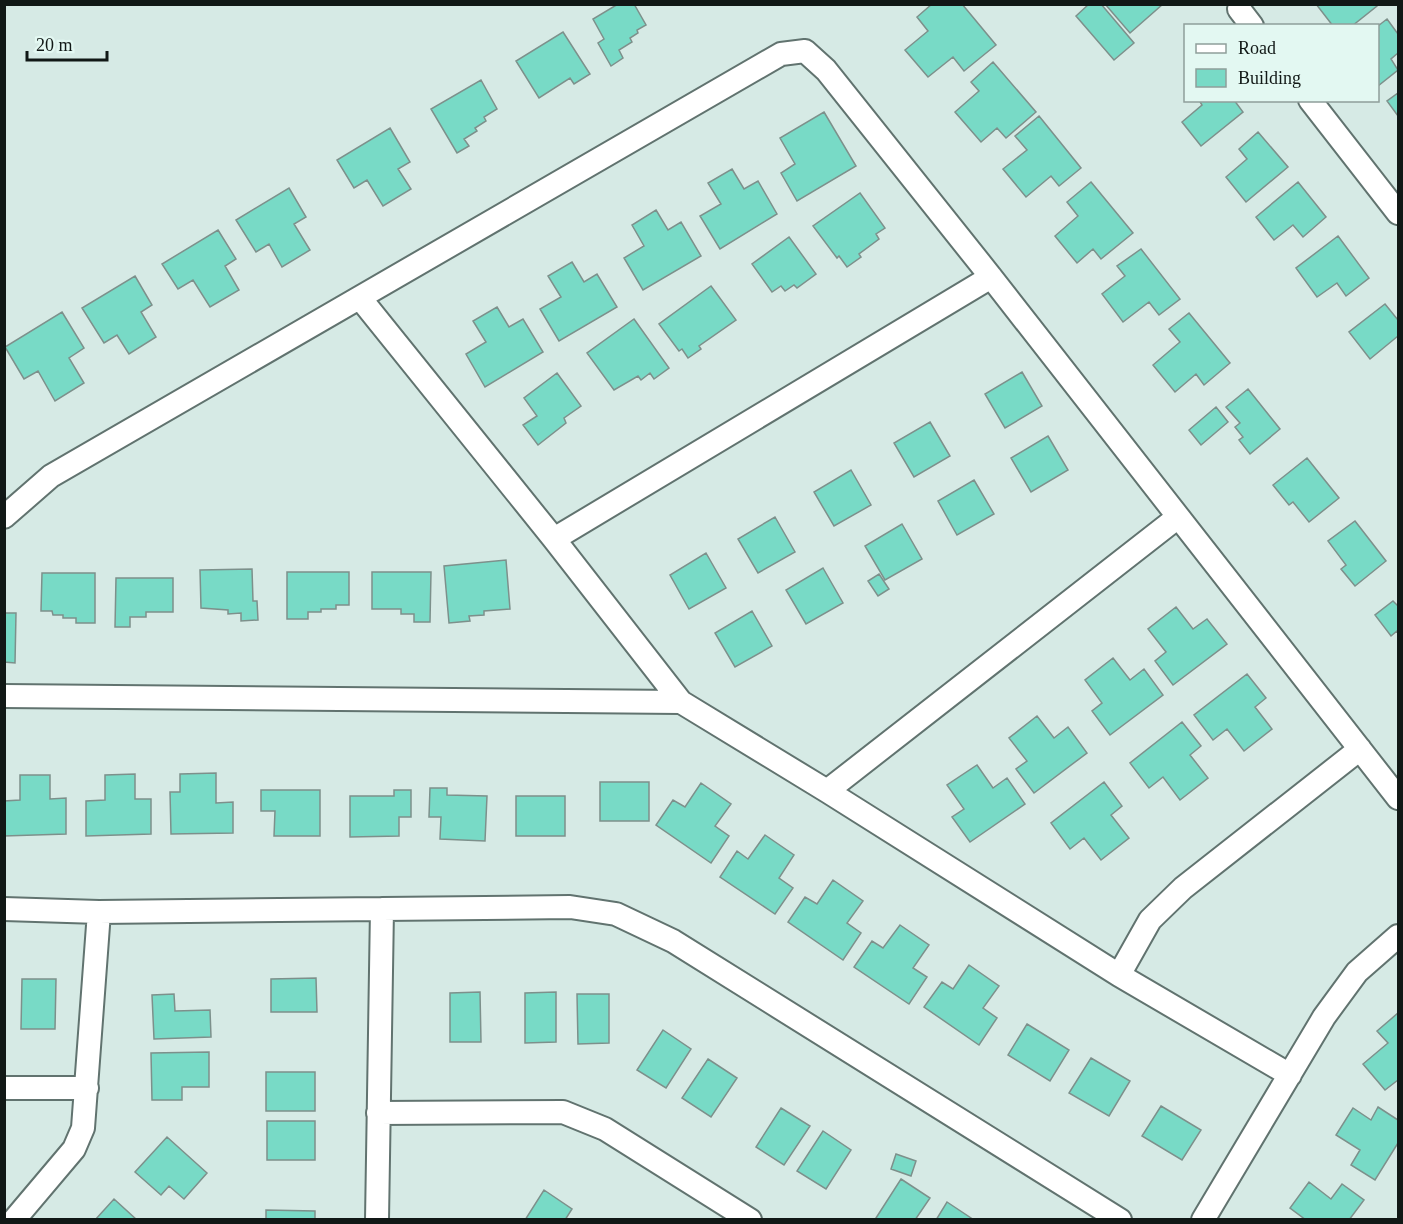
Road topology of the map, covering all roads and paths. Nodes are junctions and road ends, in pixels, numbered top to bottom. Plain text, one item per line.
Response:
1 (1312, 102) edge
2 (1397, 209) edge
3 (991, 277) junction
4 (360, 298) junction
5 (4, 517) edge
6 (1178, 517) junction
7 (554, 539) junction
8 (4, 696) edge
9 (681, 702) junction
10 (1360, 749) junction
11 (827, 791) junction
12 (1398, 798) edge
13 (4, 909) edge
14 (382, 909) junction
15 (99, 912) junction
16 (1398, 936) edge
17 (1119, 975) junction
18 (1290, 1075) junction
19 (4, 1088) edge
20 (87, 1088) junction
21 (378, 1113) junction
22 (14, 1220) edge
23 (377, 1220) edge
24 (750, 1220) edge
25 (1120, 1220) edge
26 (1203, 1220) edge

1 - 2 street
3 - 4 street
3 - 6 street
3 - 7 street
4 - 5 street
4 - 7 street
6 - 10 street
6 - 11 street
7 - 9 street
8 - 9 street
9 - 11 street
10 - 12 street
10 - 17 street
11 - 17 street
13 - 15 street
14 - 15 street
14 - 21 street
14 - 25 street
15 - 20 street
16 - 18 street
17 - 18 street
18 - 26 street
19 - 20 street
20 - 22 street
21 - 23 street
21 - 24 street

